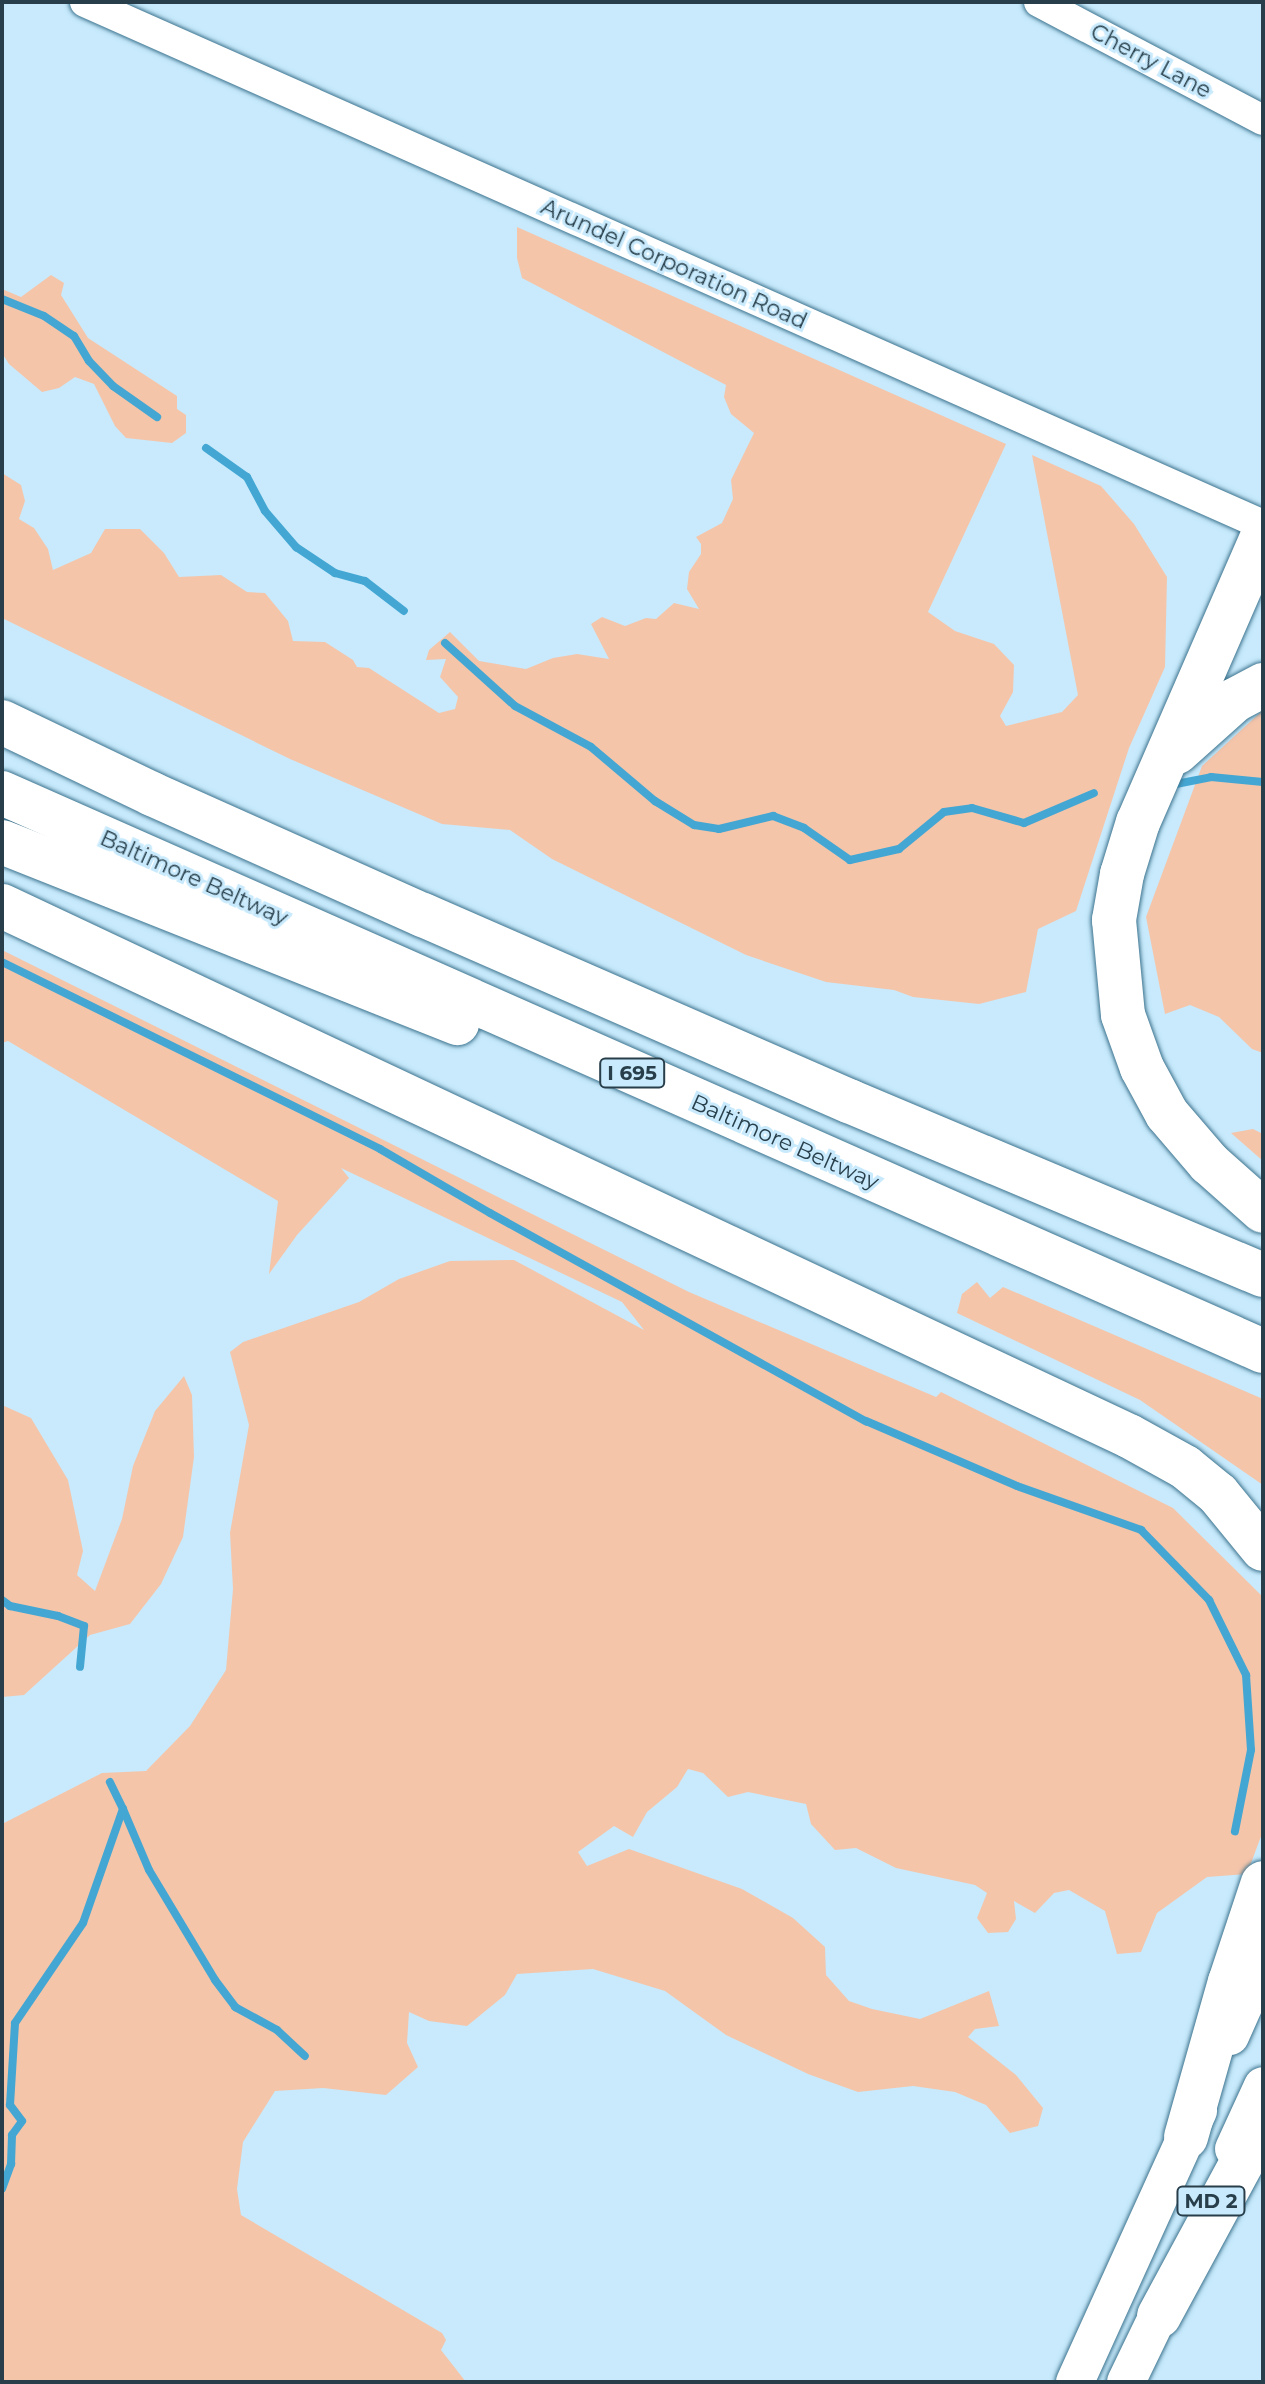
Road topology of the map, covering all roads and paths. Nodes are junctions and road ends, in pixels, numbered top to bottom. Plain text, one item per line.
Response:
1 (85, 2) edge
2 (1039, 2) edge
3 (1263, 120) edge
4 (1263, 525) edge
5 (1263, 535) edge
6 (1263, 685) edge
7 (2, 722) edge
8 (1167, 762) junction
9 (2, 793) edge
10 (2, 842) edge
11 (2, 906) edge
12 (825, 1160) junction
13 (1263, 1211) edge
14 (1263, 1275) edge
15 (1263, 1351) edge
16 (1263, 1549) edge
17 (1263, 1883) edge
18 (1263, 1962) edge
19 (1263, 2086) edge
20 (1263, 2124) edge
21 (1186, 2137) junction
22 (1159, 2316) junction
23 (1075, 2382) edge
24 (1126, 2382) edge

1 - 4 street, Arundel Corporation Road
2 - 3 street, Cherry Lane
5 - 8 highway
6 - 8 highway
7 - 14 highway
8 - 13 highway
9 - 12 highway, Baltimore Beltway / I 695
10 - 12 highway
11 - 16 highway
12 - 15 highway, Baltimore Beltway / I 695
17 - 21 highway
18 - 21 main road, MD 2
19 - 22 main road, MD 2
20 - 22 highway
21 - 23 main road, MD 2
22 - 24 main road, MD 2

